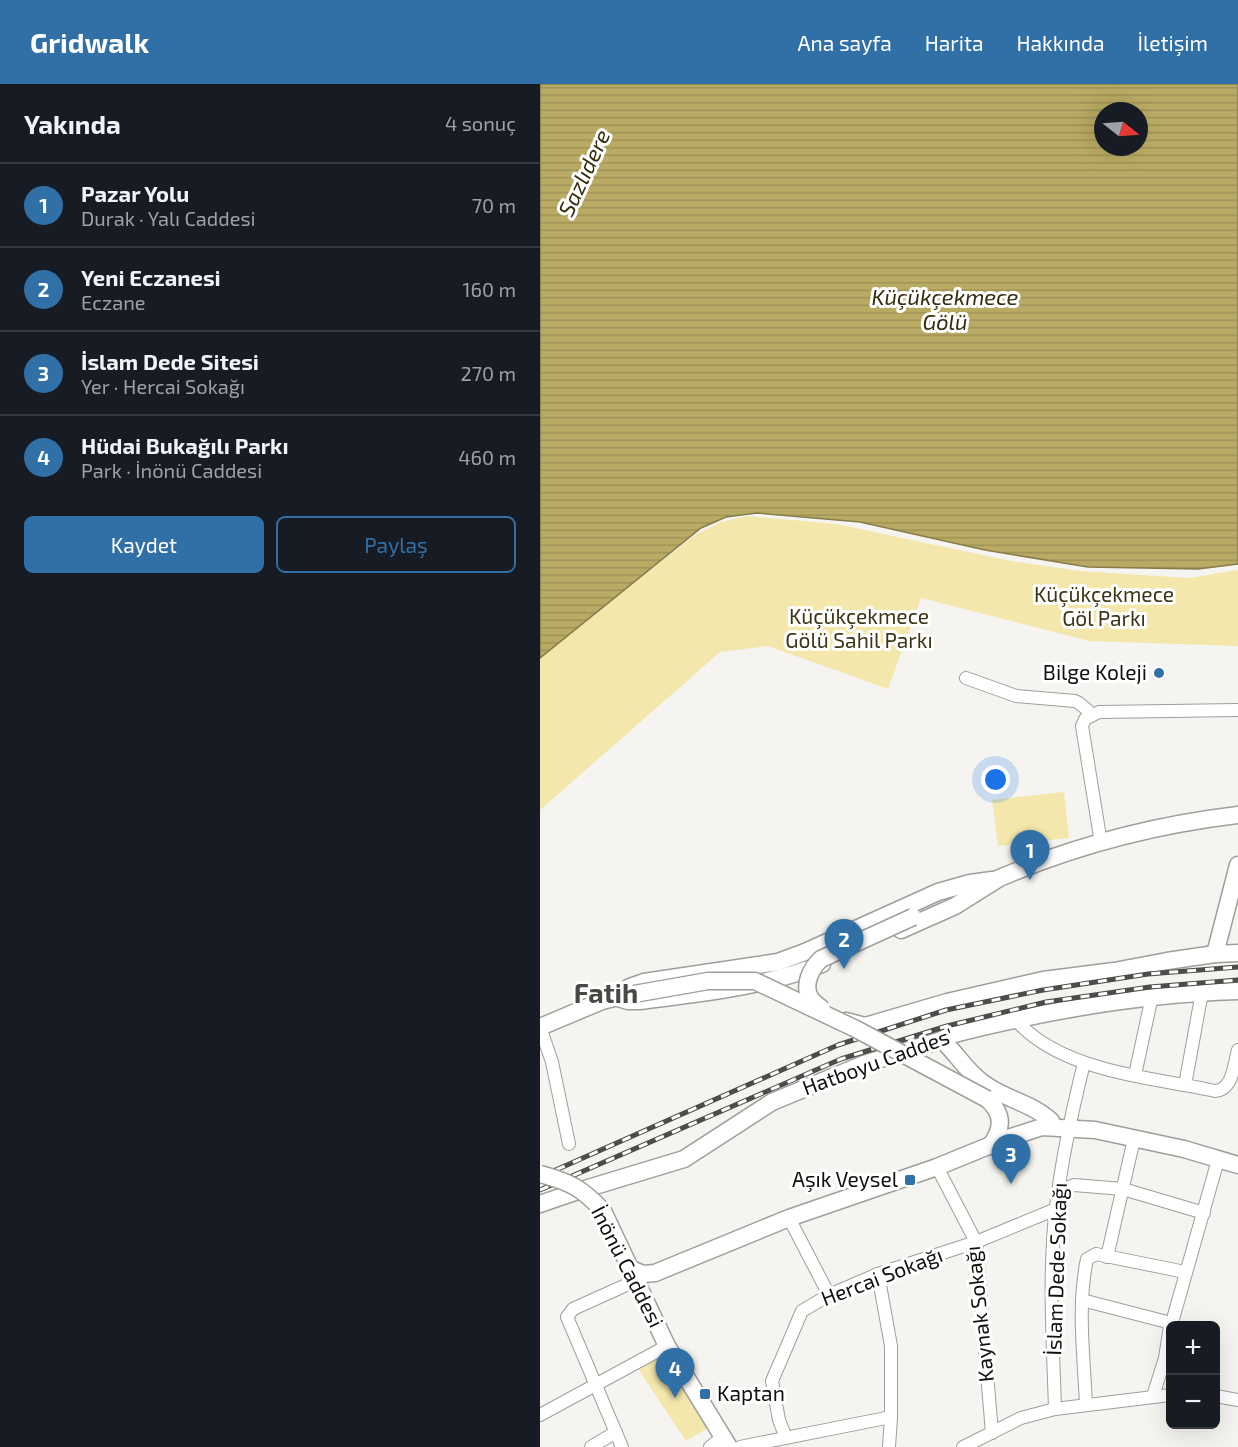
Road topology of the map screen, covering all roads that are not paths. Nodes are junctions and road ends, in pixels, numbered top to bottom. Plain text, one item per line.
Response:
1 (966, 678) dead end
2 (1238, 710) edge
3 (1092, 714) junction
4 (1238, 814) edge
5 (1101, 843) junction
6 (1238, 865) edge
7 (998, 879) junction
8 (1238, 953) edge
9 (1215, 954) junction
10 (802, 971) junction
11 (765, 981) junction
12 (1238, 991) edge
13 (1202, 992) junction
14 (1152, 996) junction
15 (615, 997) junction
16 (807, 1002) junction
17 (830, 1016) junction
18 (1014, 1018) junction
19 (540, 1027) edge
20 (942, 1040) junction
21 (1238, 1050) edge
22 (1084, 1064) junction
23 (1135, 1075) junction
24 (1185, 1085) junction
25 (987, 1099) junction
26 (1051, 1121) junction
27 (1068, 1129) junction
28 (1134, 1139) junction
29 (569, 1144) dead end
30 (990, 1146) junction
31 (1218, 1160) junction
32 (1238, 1165) edge
33 (937, 1167) junction
34 (540, 1174) edge
35 (1123, 1189) junction
36 (540, 1204) edge
37 (1056, 1209) junction
38 (1204, 1212) junction
39 (789, 1218) junction
40 (976, 1242) junction
41 (1107, 1257) junction
42 (1185, 1272) junction
43 (655, 1273) junction
44 (632, 1274) junction
45 (878, 1274) junction
46 (829, 1295) junction
47 (1082, 1300) junction
48 (647, 1305) junction
49 (1172, 1321) edge
50 (1166, 1324) edge
51 (667, 1346) junction
52 (1166, 1352) edge
53 (596, 1384) junction
54 (1166, 1395) edge
55 (1153, 1396) junction
56 (1220, 1397) edge
57 (1238, 1400) edge
58 (1086, 1405) junction
59 (1055, 1409) junction
60 (540, 1415) edge
61 (891, 1417) junction
62 (616, 1432) junction
63 (992, 1433) junction
64 (786, 1438) junction
65 (726, 1442) edge
66 (591, 1447) edge
67 (622, 1447) edge
68 (710, 1447) edge
69 (740, 1447) edge
70 (889, 1447) edge
71 (963, 1447) edge

1 - 3 street
2 - 3 street
3 - 5 street
4 - 5 street
5 - 7 street
6 - 9 street
7 - 10 street
7 - 15 street
7 - 17 street, bridge
8 - 9 street
9 - 16 street
10 - 11 street
10 - 16 street
11 - 15 street
11 - 16 street
12 - 13 street, Hatboyu Caddes'
13 - 14 street, Hatboyu Caddes'
13 - 24 street
14 - 18 street, Hatboyu Caddes'
14 - 23 street
15 - 17 street, bridge
15 - 19 street
17 - 25 street, bridge
18 - 20 street, Hatboyu Caddes'
18 - 22 street
19 - 29 street
20 - 26 street
20 - 36 street, Hatboyu Caddes'
21 - 24 street
22 - 23 street
22 - 27 street, İslam Dede Sokağı
23 - 24 street
25 - 26 street
25 - 30 street
26 - 27 street
27 - 28 street
27 - 30 street
27 - 37 street, İslam Dede Sokağı
28 - 31 street
28 - 35 street
30 - 33 street
31 - 32 street
31 - 38 street
33 - 39 street
33 - 40 street, Kaynak Sokağı
34 - 44 street, İnönü Caddesi, bridge
35 - 37 street
35 - 38 street
35 - 41 street
37 - 40 street, Hercai Sokağı
37 - 59 street, İslam Dede Sokağı
38 - 42 street
39 - 43 street
39 - 46 street
40 - 45 street, Hercai Sokağı
40 - 63 street, Kaynak Sokağı
41 - 42 street
41 - 47 street
42 - 49 street
43 - 44 street
43 - 48 street
44 - 48 street, İnönü Caddesi
44 - 53 street
45 - 46 street, Hercai Sokağı
45 - 61 street
46 - 64 street, Hercai Sokağı
47 - 50 street
47 - 58 street
48 - 51 street, İnönü Caddesi
51 - 53 street
51 - 65 street, İnönü Caddesi
52 - 55 street
53 - 60 street
53 - 62 street
54 - 55 street
55 - 58 street
56 - 57 street
58 - 59 street
59 - 63 street
61 - 64 street
61 - 70 street
62 - 66 street
62 - 67 street
63 - 71 street
64 - 69 street
65 - 68 street

